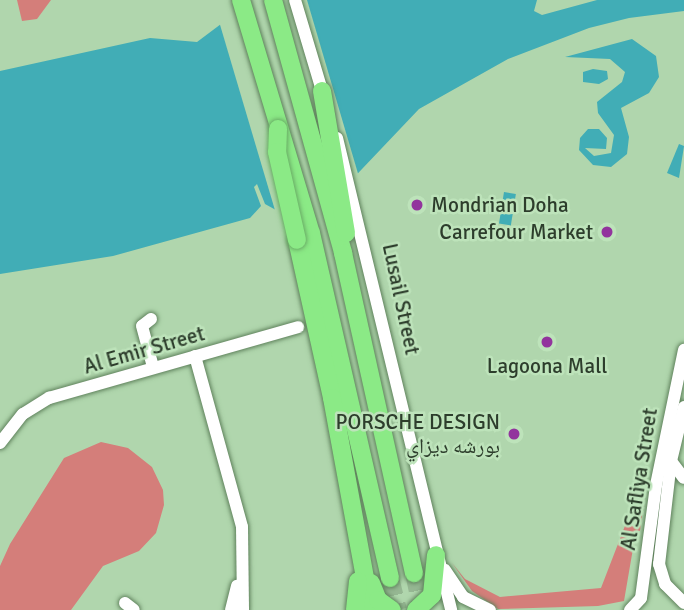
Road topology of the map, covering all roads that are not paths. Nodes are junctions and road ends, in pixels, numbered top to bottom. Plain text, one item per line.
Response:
1 (241, 0) edge
2 (273, 0) edge
3 (295, 0) edge
4 (322, 91) joint
5 (344, 211) junction
6 (304, 237) junction
7 (151, 319) dead end
8 (298, 327) dead end
9 (684, 350) edge
10 (192, 357) junction
11 (153, 367) junction
12 (684, 407) edge
13 (5, 424) edge
14 (0, 443) edge
15 (671, 461) junction
16 (684, 480) edge
17 (667, 491) junction
18 (359, 542) junction
19 (436, 555) junction
20 (242, 563) junction
21 (414, 573) tunnel mouth
22 (390, 578) tunnel mouth
23 (684, 603) edge
24 (231, 610) edge
25 (243, 610) edge
26 (355, 610) edge
27 (371, 610) edge
28 (392, 610) edge
29 (416, 610) edge
30 (451, 610) edge
31 (490, 610) edge
32 (630, 610) edge

1 - 6 highway, bridge
2 - 5 highway, Lusail Street
3 - 4 street
4 - 5 highway
5 - 19 street, Lusail Street
5 - 21 highway, Lusail Street
6 - 18 highway
6 - 22 highway
7 - 11 street
8 - 10 street, Al Emir Street
9 - 32 street, Al Safliya Street
10 - 11 street, Al Emir Street
10 - 20 street
11 - 13 street, Al Emir Street
12 - 15 street, Al Safliya Street
13 - 14 street, Al Emir Street
15 - 16 street
15 - 17 street, Al Safliya Street
16 - 17 street
17 - 23 street, Al Safliya Street
18 - 26 highway
18 - 27 highway
18 - 28 highway
19 - 29 highway
19 - 30 street, Lusail Street
19 - 31 street
20 - 24 street
20 - 25 street

